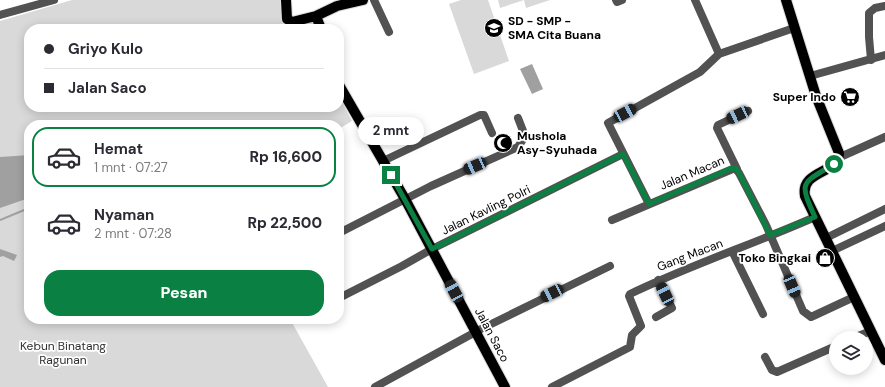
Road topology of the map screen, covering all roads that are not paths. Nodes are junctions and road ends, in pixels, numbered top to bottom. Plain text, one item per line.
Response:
1 (54, 0) edge
2 (286, 0) edge
3 (363, 0) edge
4 (374, 0) edge
5 (616, 0) edge
6 (622, 0) edge
7 (695, 0) edge
8 (786, 0) edge
9 (885, 6) edge
10 (0, 15) edge
11 (316, 16) junction
12 (319, 24) edge
13 (794, 28) junction
14 (389, 32) dead end
15 (719, 54) junction
16 (885, 55) edge
17 (871, 60) junction
18 (810, 76) junction
19 (344, 93) edge
20 (748, 110) dead end
21 (518, 118) dead end
22 (492, 133) dead end
23 (885, 137) edge
24 (623, 154) junction
25 (838, 158) junction
26 (383, 162) junction
27 (737, 169) junction
28 (405, 199) junction
29 (649, 204) junction
30 (885, 209) edge
31 (815, 217) junction
32 (612, 220) dead end
33 (885, 226) edge
34 (344, 230) edge
35 (770, 235) junction
36 (826, 238) junction
37 (432, 249) junction
38 (732, 251) junction
39 (832, 251) junction
40 (610, 266) dead end
41 (658, 280) junction
42 (344, 295) edge
43 (854, 297) junction
44 (763, 314) dead end
45 (656, 317) dead end
46 (871, 331) edge
47 (475, 332) junction
48 (873, 335) edge
49 (829, 349) edge
50 (765, 357) dead end
51 (885, 360) edge
52 (375, 387) edge
53 (505, 387) edge
54 (552, 387) edge

1 - 10 street
2 - 11 main road
3 - 11 main road
4 - 14 street
5 - 6 street
7 - 15 street
8 - 13 main road
9 - 17 street
11 - 12 main road
13 - 15 street
13 - 18 main road
15 - 24 street
16 - 17 street
17 - 18 street
18 - 25 main road
19 - 26 main road, Jalan Saco
20 - 27 street, Jalan Macan
21 - 28 street
22 - 26 street
23 - 25 street
24 - 29 street
24 - 37 street, Jalan Kavling Polri
25 - 31 main road
26 - 28 main road, Jalan Saco
27 - 29 street, Jalan Macan
27 - 35 street, Jalan Macan
28 - 34 street
28 - 37 main road, Jalan Saco
29 - 32 street, Jalan Macan
30 - 36 street
31 - 35 street, Gang Macan
31 - 36 main road
33 - 39 street
35 - 38 street, Gang Macan
35 - 43 street, Jalan Macan
36 - 39 main road
37 - 42 street, Jalan Kavling Polri
37 - 47 main road, Jalan Saco
38 - 41 street, Gang Macan
38 - 44 street
39 - 43 main road
40 - 47 street
41 - 45 street
41 - 54 street, Gang Macan
43 - 46 main road
47 - 52 street
47 - 53 main road, Jalan Saco
48 - 51 main road
49 - 50 street

